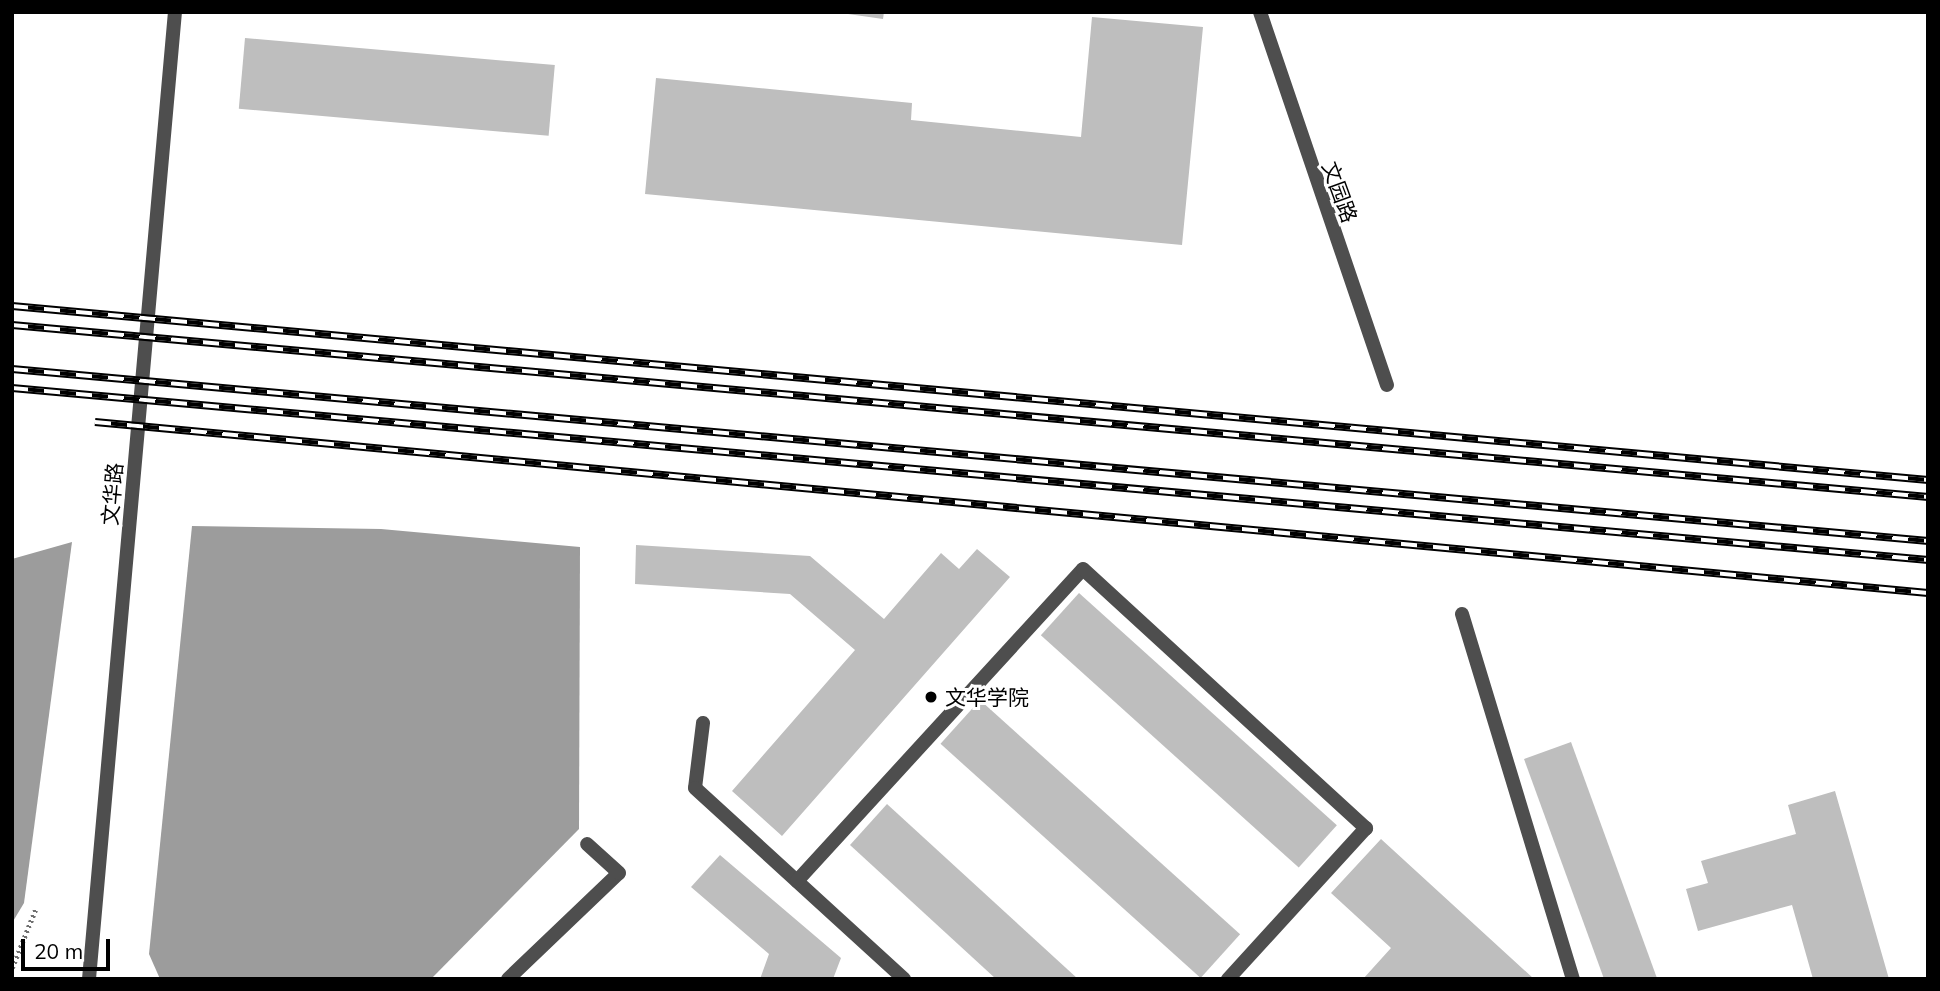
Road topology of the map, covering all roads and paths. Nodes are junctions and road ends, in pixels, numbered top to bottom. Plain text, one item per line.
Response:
1 (175, 12) edge
2 (1260, 12) edge
3 (1387, 385) dead end
4 (1462, 614) dead end
5 (703, 723) dead end
6 (587, 844) dead end
7 (797, 881) junction
8 (36, 908) dead end
9 (12, 968) edge
10 (89, 979) edge
11 (508, 979) edge
12 (904, 979) edge
13 (1228, 979) edge
14 (1573, 979) edge

1 - 10 street, 文华路
2 - 3 street, 文园路
4 - 14 street
5 - 7 street
6 - 11 street
7 - 12 street
7 - 13 street
8 - 9 path

